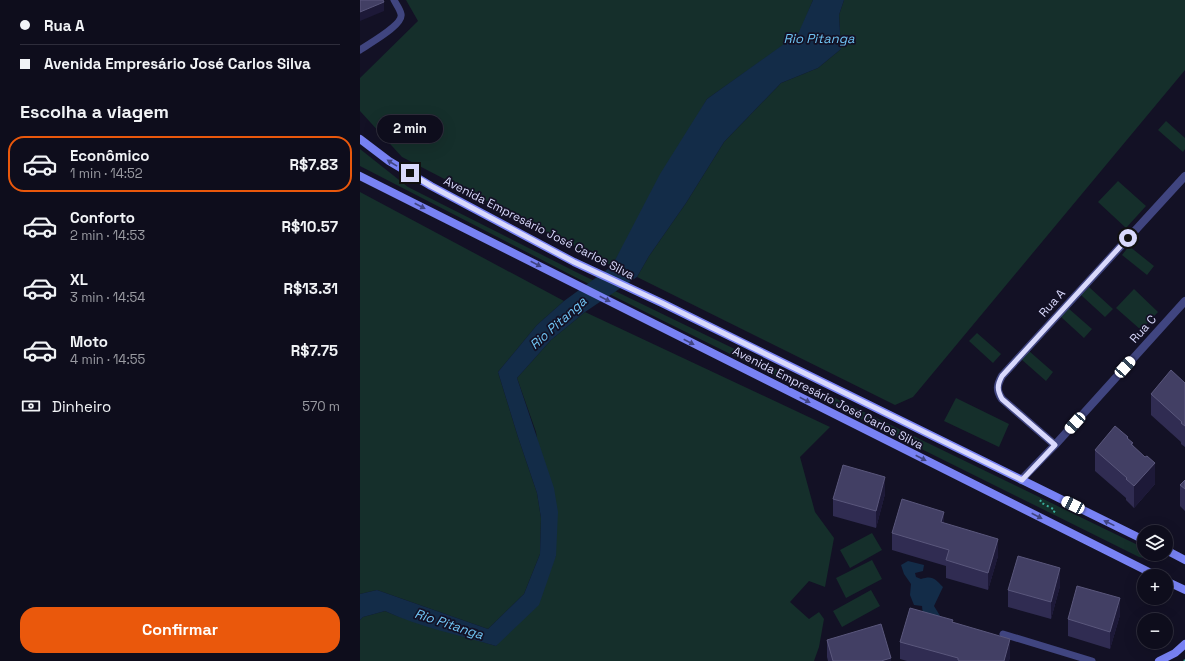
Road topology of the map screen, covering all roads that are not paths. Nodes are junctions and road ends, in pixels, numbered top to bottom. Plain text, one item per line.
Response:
1 (394, 0) edge
2 (360, 50) edge
3 (360, 139) edge
4 (360, 176) edge
5 (1185, 176) edge
6 (1185, 300) edge
7 (1055, 445) junction
8 (1022, 480) junction
9 (1137, 537) edge
10 (1173, 554) edge
11 (1185, 560) edge
12 (1143, 569) edge
13 (1173, 584) edge
14 (1185, 590) edge
15 (1003, 634) dead end
16 (1185, 644) edge
17 (1092, 661) edge
18 (1160, 661) edge

1 - 2 lane
8 -> 3 main road, Avenida Empresário José Carlos Silva
4 -> 12 main road, Avenida Empresário José Carlos Silva
5 - 7 street, Rua A
6 - 7 street, Rua C
7 - 8 street, Rua C
9 -> 8 main road, Avenida Empresário José Carlos Silva
10 - 11 main road
13 - 14 main road
15 - 17 lane
16 - 18 main road

